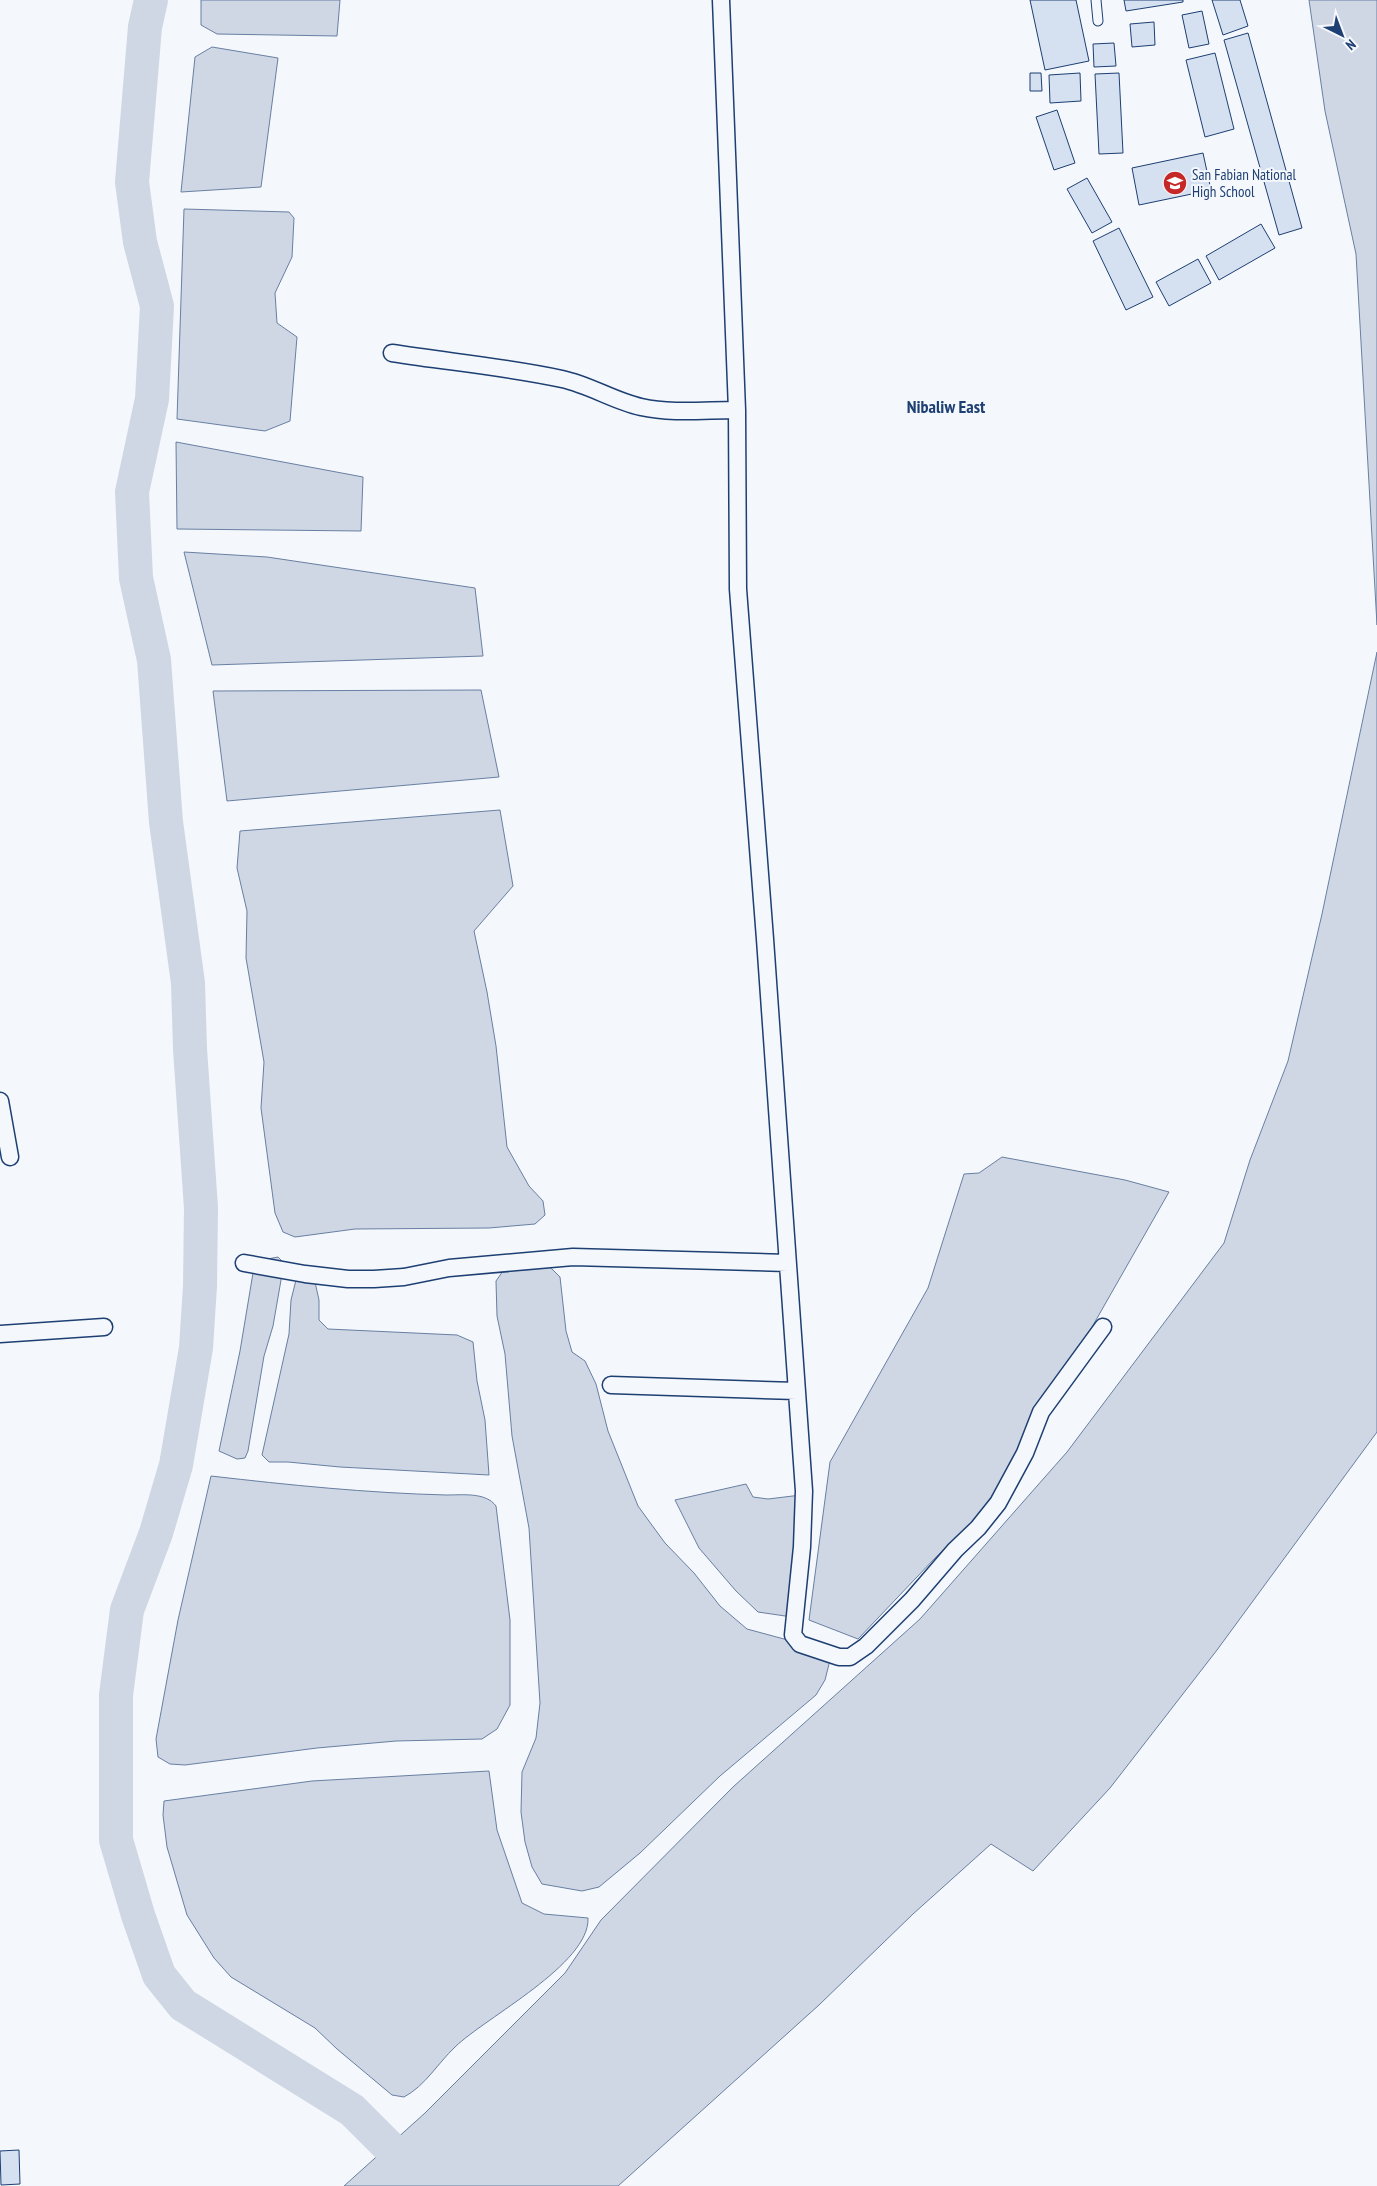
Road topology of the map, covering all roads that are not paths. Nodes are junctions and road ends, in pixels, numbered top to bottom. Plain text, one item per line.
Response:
1 (721, 0) edge
2 (1096, 0) edge
3 (1098, 21) dead end
4 (392, 353) dead end
5 (737, 410) junction
6 (0, 1101) edge
7 (10, 1156) dead end
8 (244, 1263) dead end
9 (787, 1263) junction
10 (104, 1327) dead end
11 (1103, 1327) dead end
12 (0, 1334) edge
13 (611, 1385) dead end
14 (796, 1390) junction

1 - 5 street
2 - 3 lane
4 - 5 street
5 - 9 street
6 - 7 street
8 - 9 street
9 - 14 street
10 - 12 street
11 - 14 street
13 - 14 street

